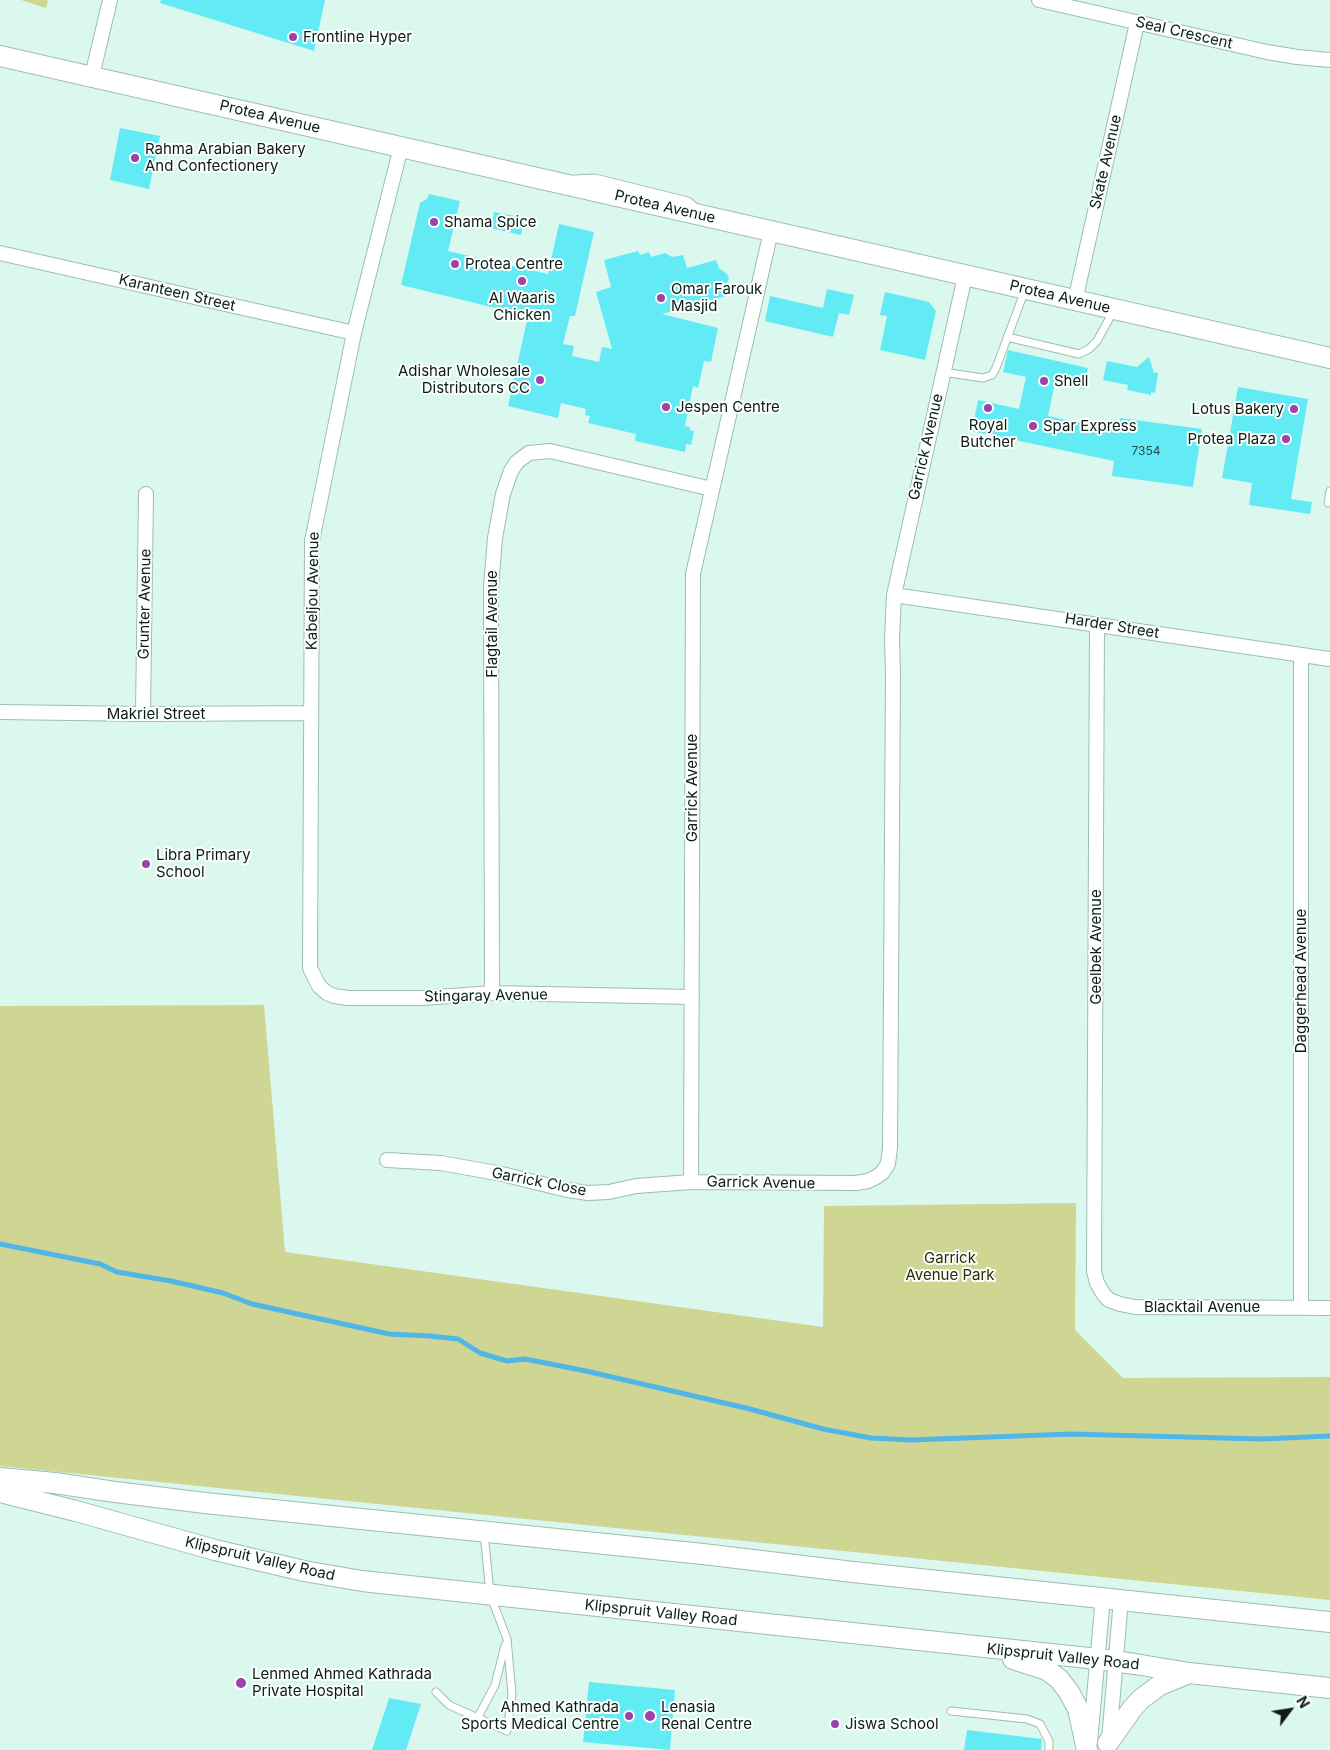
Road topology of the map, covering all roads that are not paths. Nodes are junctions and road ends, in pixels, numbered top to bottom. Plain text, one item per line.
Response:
1 (110, 0) edge
2 (1039, 0) edge
3 (1137, 23) junction
4 (0, 56) edge
5 (1330, 60) edge
6 (92, 76) junction
7 (401, 147) junction
8 (771, 231) junction
9 (0, 252) edge
10 (965, 276) junction
11 (1025, 290) junction
12 (1075, 301) junction
13 (1114, 310) junction
14 (354, 333) junction
15 (1007, 338) junction
16 (1330, 358) edge
17 (943, 372) junction
18 (712, 489) junction
19 (1330, 491) edge
20 (146, 494) dead end
21 (1328, 503) dead end
22 (894, 595) junction
23 (1097, 624) junction
24 (1301, 655) junction
25 (1330, 659) edge
26 (0, 712) edge
27 (311, 712) junction
28 (143, 714) junction
29 (309, 954) joint
30 (492, 993) junction
31 (692, 997) junction
32 (386, 1160) dead end
33 (691, 1182) junction
34 (1094, 1271) joint
35 (1301, 1307) junction
36 (1330, 1308) edge
37 (0, 1478) edge
38 (0, 1492) edge
39 (484, 1532) junction
40 (490, 1594) junction
41 (1112, 1598) junction
42 (1330, 1622) edge
43 (507, 1639) junction
44 (968, 1646) junction
45 (1107, 1660) junction
46 (1189, 1673) junction
47 (1330, 1688) edge
48 (436, 1692) dead end
49 (951, 1711) dead end
50 (478, 1717) junction
51 (1108, 1746) edge
52 (1049, 1750) edge
53 (1088, 1750) edge

1 - 6 street
2 - 3 street, Seal Crescent
3 - 5 street, Seal Crescent
3 - 12 street, Skate Avenue
4 - 6 main road, Protea Avenue
6 - 7 main road, Protea Avenue
7 - 8 main road, Protea Avenue
7 - 14 street, Kabeljou Avenue
8 - 10 main road, Protea Avenue
8 - 18 street, Garrick Avenue
9 - 14 street, Karanteen Street
10 - 11 main road, Protea Avenue
10 - 17 street, Garrick Avenue
11 - 12 main road, Protea Avenue
11 - 15 lane
12 - 13 main road, Protea Avenue
13 - 15 lane
13 - 16 main road, Protea Avenue
14 - 27 street, Kabeljou Avenue
15 - 17 lane
17 - 22 street, Garrick Avenue
18 - 30 street, Flagtail Avenue
18 - 31 street, Garrick Avenue
19 - 21 lane
20 - 28 street, Grunter Avenue
22 - 23 street, Harder Street
22 - 33 street, Garrick Avenue
23 - 24 street, Harder Street
23 - 34 street, Geelbek Avenue
24 - 25 street, Harder Street
24 - 35 street, Daggerhead Avenue
26 - 28 street, Makriel Street
27 - 28 street, Makriel Street
27 - 29 street, Kabeljou Avenue
29 - 30 street, Stingaray Avenue
30 - 31 street, Stingaray Avenue
31 - 33 street, Garrick Avenue
32 - 33 street, Garrick Close
34 - 35 street, Blacktail Avenue
35 - 36 street, Blacktail Avenue
37 - 39 main road
38 - 40 main road, Klipspruit Valley Road
39 - 40 lane
39 - 41 main road
40 - 43 lane
40 - 44 main road, Klipspruit Valley Road
41 - 42 main road
41 - 45 street
43 - 50 lane
43 - 50 lane
44 - 45 main road, Klipspruit Valley Road
44 - 53 main road
45 - 46 main road, Klipspruit Valley Road
45 - 51 street
45 - 53 street
46 - 47 main road, Klipspruit Valley Road
46 - 51 main road
48 - 50 lane
49 - 52 lane

